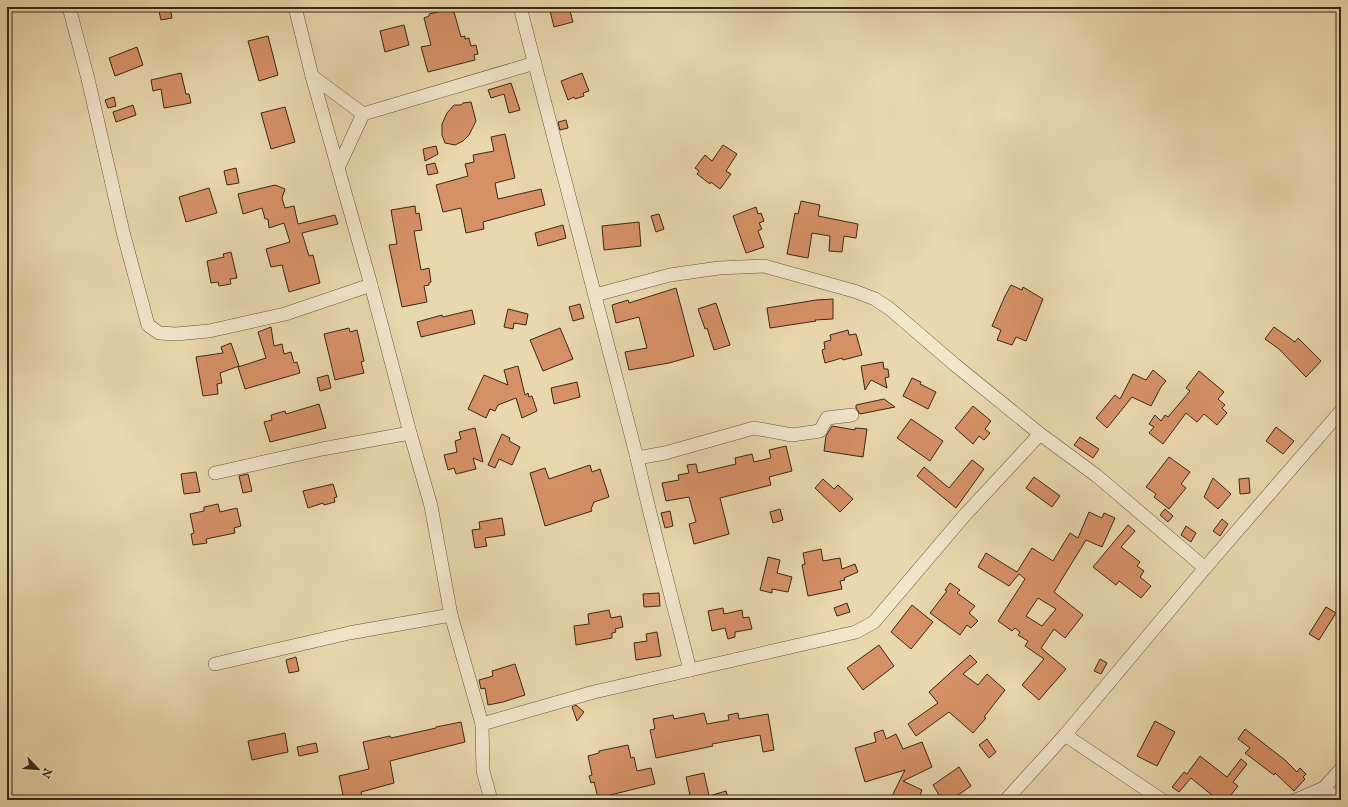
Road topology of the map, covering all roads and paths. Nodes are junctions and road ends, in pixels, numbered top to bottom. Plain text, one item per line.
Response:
1 (69, 7) edge
2 (295, 7) edge
3 (520, 7) edge
4 (535, 63) junction
5 (312, 76) junction
6 (363, 114) junction
7 (338, 168) junction
8 (371, 286) junction
9 (595, 295) junction
10 (1341, 411) edge
11 (852, 415) dead end
12 (410, 433) junction
13 (1040, 434) junction
14 (637, 458) junction
15 (215, 473) dead end
16 (1205, 568) junction
17 (451, 615) junction
18 (215, 664) dead end
19 (690, 670) junction
20 (482, 724) junction
21 (1065, 735) junction
22 (1341, 769) edge
23 (1324, 788) junction
24 (490, 800) edge
25 (1006, 800) edge
26 (1162, 800) edge
27 (1296, 800) edge
28 (1338, 800) edge

1 - 8 street
2 - 5 street
3 - 4 street
4 - 6 street
4 - 9 street
5 - 6 street
5 - 7 street
6 - 7 street
7 - 8 street
8 - 12 street
9 - 13 street
9 - 14 street
10 - 16 street
11 - 14 street
12 - 15 street
12 - 17 street
13 - 16 street
13 - 19 street
14 - 19 street
16 - 21 street
17 - 18 street
17 - 20 street
19 - 20 street
20 - 24 street
21 - 25 street
21 - 26 street
22 - 23 street
23 - 27 street
23 - 28 street

